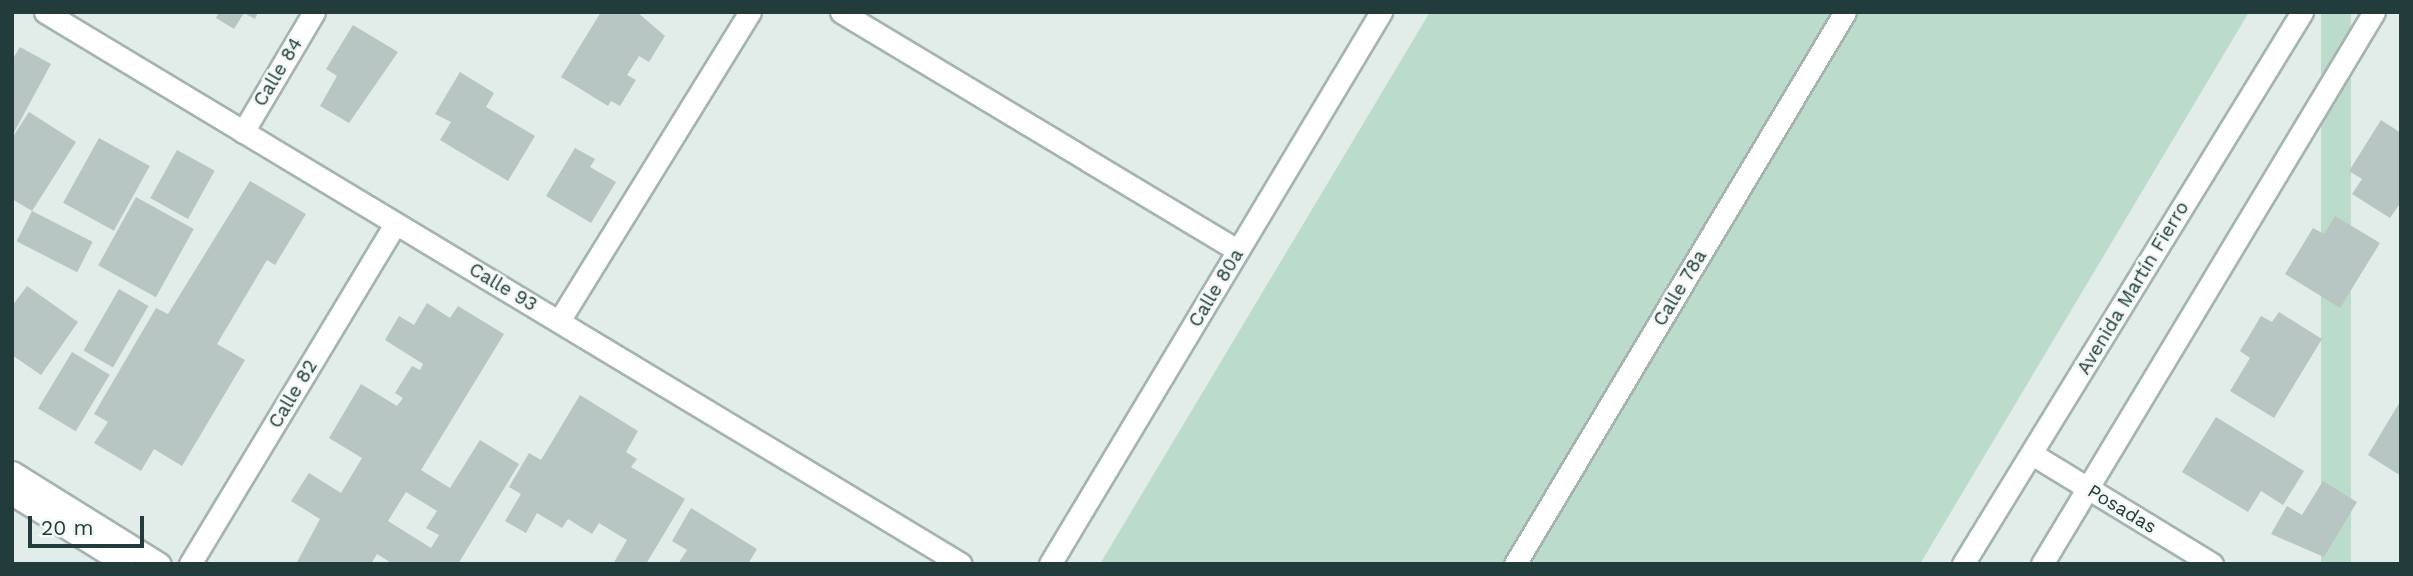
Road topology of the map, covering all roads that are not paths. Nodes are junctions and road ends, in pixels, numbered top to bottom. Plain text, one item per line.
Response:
1 (45, 12) edge
2 (314, 12) edge
3 (750, 12) edge
4 (841, 12) edge
5 (1381, 12) edge
6 (1845, 12) edge
7 (2302, 12) edge
8 (2374, 12) edge
9 (243, 132) junction
10 (397, 223) junction
11 (1238, 251) junction
12 (559, 321) junction
13 (2032, 454) junction
14 (12, 472) edge
15 (2087, 488) junction
16 (12, 494) edge
17 (122, 563) edge
18 (160, 564) edge
19 (190, 564) edge
20 (961, 564) edge
21 (1050, 564) edge
22 (1515, 564) edge
23 (1964, 564) edge
24 (2042, 564) edge
25 (2212, 564) edge

1 - 9 street, Calle 93
2 - 9 street, Calle 84
3 - 12 street
4 - 11 street
5 - 11 street, Calle 80a
6 - 22 street, Calle 78a
7 - 13 street, Avenida Martín Fierro
8 - 15 street
9 - 10 street, Calle 93
10 - 12 street, Calle 93
10 - 19 street, Calle 82
11 - 21 street, Calle 80a
12 - 20 street, Calle 93
13 - 15 street, Posadas
13 - 23 street, Avenida Martín Fierro
14 - 18 street
15 - 24 street
15 - 25 street, Posadas
16 - 17 street

